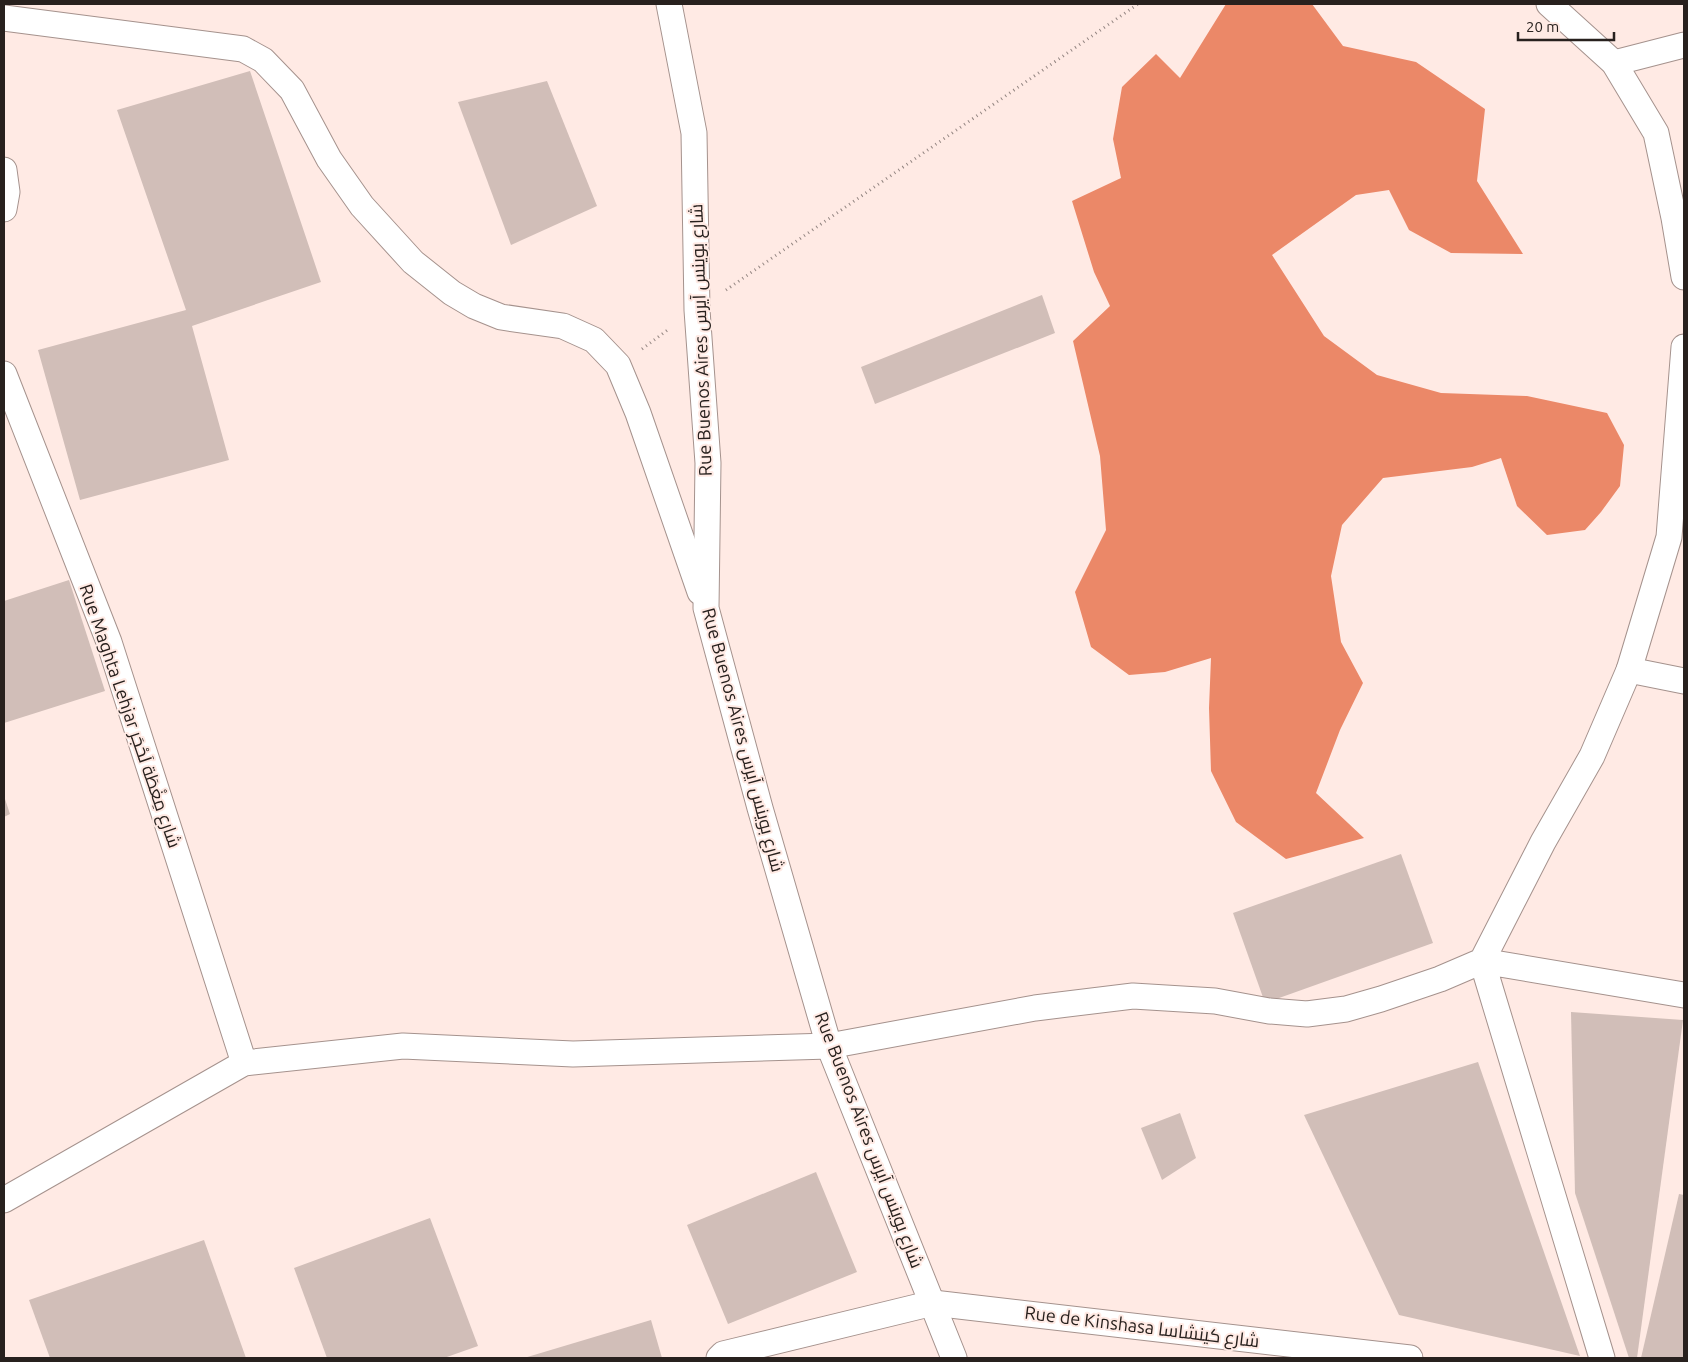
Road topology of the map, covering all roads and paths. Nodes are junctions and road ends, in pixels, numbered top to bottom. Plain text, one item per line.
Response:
1 (669, 4) edge
2 (1138, 4) edge
3 (1550, 4) edge
4 (4, 18) edge
5 (1684, 45) edge
6 (1614, 63) junction
7 (4, 170) edge
8 (4, 209) edge
9 (1684, 277) edge
10 (698, 310) junction
11 (1684, 346) edge
12 (618, 365) junction
13 (4, 374) edge
14 (1677, 539) edge
15 (706, 608) junction
16 (1629, 670) junction
17 (1684, 681) edge
18 (1482, 961) junction
19 (1684, 995) edge
20 (829, 1046) junction
21 (244, 1063) junction
22 (4, 1200) edge
23 (933, 1303) junction
24 (719, 1358) edge
25 (954, 1358) edge
26 (1410, 1358) edge
27 (1602, 1358) edge

1 - 10 street, Rue Buenos Aires شارع بوينس آيرس
2 - 10 path
3 - 6 street
4 - 12 street
5 - 6 street
6 - 9 street
7 - 8 street
10 - 12 path
10 - 15 street, Rue Buenos Aires شارع بوينس آيرس
11 - 14 street
12 - 15 street
13 - 21 street, Rue Maghta Lehjar شارع مِغْطَة لَحْجَر
14 - 16 street
15 - 20 street, Rue Buenos Aires شارع بوينس آيرس
16 - 17 street
16 - 18 street
18 - 19 street
18 - 20 street
18 - 27 street
20 - 21 street
20 - 23 street, Rue Buenos Aires شارع بوينس آيرس
21 - 22 street
23 - 24 street
23 - 25 street, Rue Buenos Aires شارع بوينس آيرس
23 - 26 street, Rue de Kinshasa شارع كينشاسا

